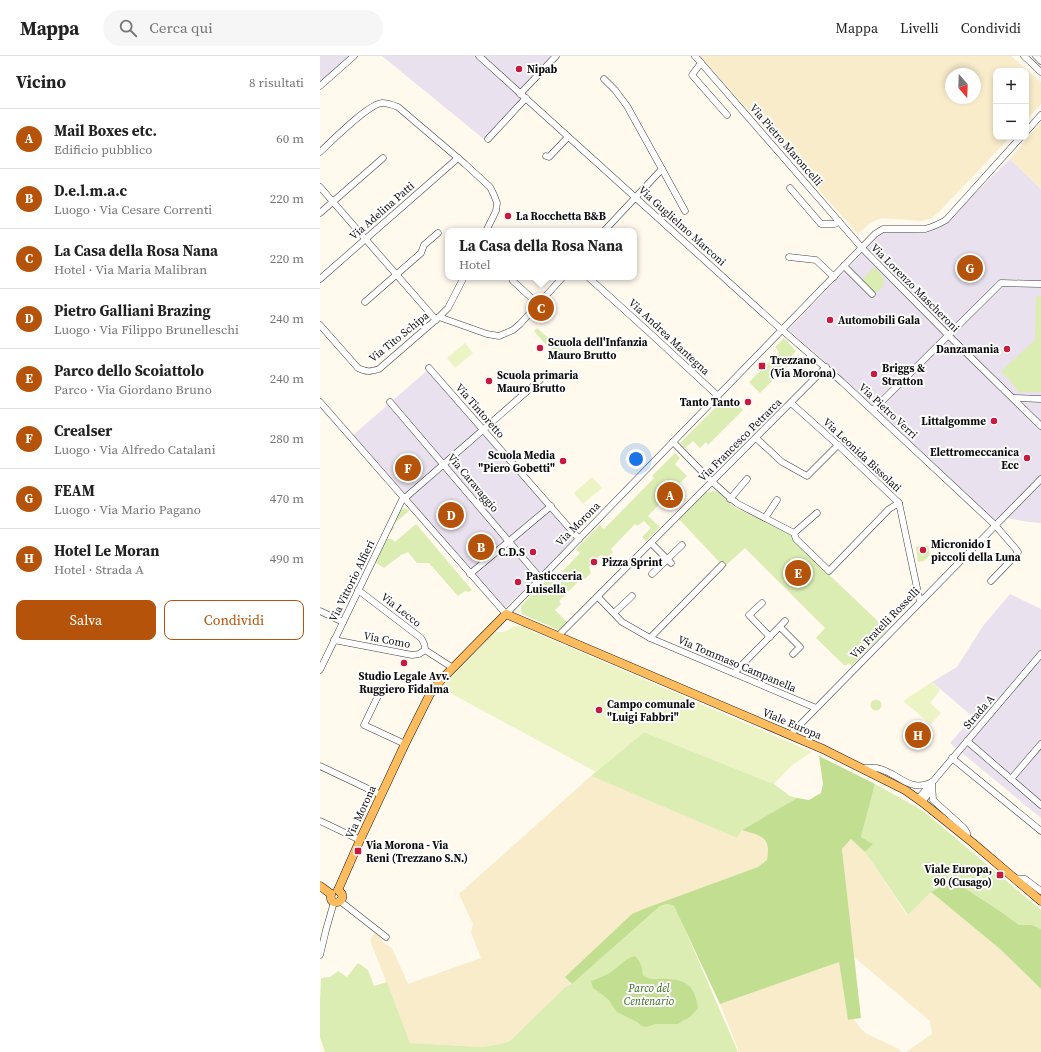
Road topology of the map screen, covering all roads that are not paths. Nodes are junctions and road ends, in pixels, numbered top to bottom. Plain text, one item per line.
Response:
1 (354, 56) edge
2 (479, 56) edge
3 (556, 56) edge
4 (695, 56) edge
5 (1024, 56) edge
6 (1036, 56) edge
7 (1041, 61) edge
8 (701, 63) junction
9 (1041, 72) edge
10 (604, 79) dead end
11 (320, 86) edge
12 (520, 94) junction
13 (526, 98) junction
14 (727, 115) dead end
15 (1041, 115) edge
16 (1029, 129) edge
17 (568, 137) junction
18 (488, 138) dead end
19 (1018, 140) edge
20 (320, 152) edge
21 (546, 156) dead end
22 (383, 158) dead end
23 (458, 158) junction
24 (662, 169) junction
25 (320, 187) edge
26 (790, 188) dead end
27 (635, 197) junction
28 (333, 202) junction
29 (685, 211) dead end
30 (320, 213) edge
31 (838, 221) junction
32 (488, 228) edge
33 (607, 228) edge
34 (438, 233) dead end
35 (366, 239) junction
36 (862, 248) junction
37 (789, 257) dead end
38 (844, 266) junction
39 (396, 275) junction
40 (834, 277) junction
41 (320, 279) edge
42 (462, 280) edge
43 (560, 280) edge
44 (591, 280) edge
45 (513, 281) dead end
46 (1041, 284) edge
47 (872, 294) dead end
48 (365, 302) dead end
49 (538, 304) junction
50 (437, 319) junction
51 (320, 325) edge
52 (782, 330) junction
53 (948, 335) junction
54 (826, 367) junction
55 (429, 368) dead end
56 (540, 380) dead end
57 (718, 396) junction
58 (1014, 398) junction
59 (1041, 399) edge
60 (320, 402) edge
61 (390, 402) dead end
62 (791, 403) junction
63 (873, 410) junction
64 (1041, 426) edge
65 (483, 430) junction
66 (756, 438) junction
67 (673, 442) junction
68 (838, 445) junction
69 (444, 464) junction
70 (1041, 478) edge
71 (747, 479) dead end
72 (712, 482) junction
73 (404, 499) junction
74 (730, 499) junction
75 (777, 500) dead end
76 (899, 503) junction
77 (551, 506) junction
78 (817, 513) dead end
79 (765, 518) junction
80 (995, 525) junction
81 (794, 533) junction
82 (579, 539) junction
83 (508, 541) junction
84 (651, 543) junction
85 (682, 544) dead end
86 (669, 561) junction
87 (722, 565) dead end
88 (470, 574) junction
89 (652, 574) dead end
90 (540, 578) junction
91 (991, 581) dead end
92 (358, 590) junction
93 (632, 596) dead end
94 (598, 597) junction
95 (920, 602) junction
96 (762, 603) dead end
97 (320, 611) edge
98 (614, 613) junction
99 (506, 614) junction
100 (786, 621) dead end
101 (343, 622) junction
102 (780, 627) junction
103 (558, 636) junction
104 (770, 637) junction
105 (650, 638) junction
106 (334, 640) junction
107 (425, 650) junction
108 (794, 654) dead end
109 (1041, 654) edge
110 (453, 668) junction
111 (320, 670) edge
112 (734, 673) junction
113 (379, 694) dead end
114 (816, 708) junction
115 (790, 735) junction
116 (967, 741) junction
117 (405, 744) junction
118 (1041, 744) edge
119 (952, 758) junction
120 (320, 766) edge
121 (862, 768) junction
122 (1011, 779) junction
123 (932, 782) junction
124 (381, 795) junction
125 (920, 800) junction
126 (1041, 804) edge
127 (320, 821) edge
128 (1041, 831) edge
129 (967, 838) junction
130 (360, 840) junction
131 (1014, 878) junction
132 (320, 886) edge
133 (1041, 891) edge
134 (334, 892) junction
135 (1041, 901) edge
136 (337, 902) junction
137 (386, 937) dead end
138 (320, 955) edge

1 - 11 street
2 - 12 street, Via Guglielmo Marconi
3 - 12 street
4 - 8 street, Via Pietro Maroncelli
5 - 9 street
6 - 7 street
8 - 14 street
8 - 31 street, Via Pietro Maroncelli
10 - 24 street
12 - 13 street, Via Guglielmo Marconi
13 - 17 street, Via Guglielmo Marconi
13 - 18 street
15 - 16 street
17 - 21 street
17 - 27 street, Via Guglielmo Marconi
19 - 36 street, Via Morona
20 - 23 street
22 - 28 street
23 - 32 street
23 - 35 street, Via Adelina Patti
24 - 27 street
24 - 29 street
25 - 28 street
26 - 31 street
27 - 33 street
27 - 52 street, Via Guglielmo Marconi
28 - 30 street
28 - 35 street
31 - 36 street, Via Pietro Maroncelli
34 - 39 street
35 - 39 street
35 - 41 street, Via Adelina Patti
36 - 38 street, Via Morona
36 - 53 street, Via Lorenzo Mascheroni
37 - 40 street
38 - 40 street, Via Morona
38 - 47 street
39 - 48 street
39 - 50 street
40 - 52 street, Via Morona
42 - 50 street, Via Tito Schipa
43 - 49 street
44 - 57 street, Via Andrea Mantegna
45 - 49 street
46 - 53 street
49 - 50 street
50 - 51 street, Via Tito Schipa
52 - 54 street, Via Pietro Verri
52 - 57 street, Via Morona
53 - 58 street, Via Lorenzo Mascheroni
53 - 63 street
54 - 62 street, Via Francesco Petrarca
54 - 63 street, Via Pietro Verri
55 - 65 street, Via Tintoretto
56 - 65 street
57 - 67 street, Via Morona
58 - 59 street
58 - 64 street, Via Lorenzo Mascheroni
60 - 73 street
61 - 69 street, Via Caravaggio
62 - 66 street, Via Francesco Petrarca
62 - 68 street, Via Leonida Bissolati
63 - 80 street, Via Pietro Verri
65 - 69 street
65 - 77 street, Via Tintoretto
66 - 68 street
66 - 72 street, Via Francesco Petrarca
67 - 72 street
67 - 82 street, Via Morona
68 - 76 street, Via Leonida Bissolati
69 - 73 street
69 - 83 street, Via Caravaggio
70 - 80 street, Via Fratelli Rosselli
71 - 74 street
72 - 74 street
72 - 84 street, Via Francesco Petrarca
73 - 88 street
73 - 92 street, Via Vittorio Alfieri
74 - 79 street
75 - 79 street
76 - 81 street
76 - 95 street, Via Leonida Bissolati
77 - 82 street, Via Tintoretto
77 - 83 street
78 - 81 street
79 - 81 street
80 - 91 street
80 - 95 street, Via Fratelli Rosselli
82 - 90 street, Via Morona
83 - 88 street
83 - 90 street, Via Caravaggio
84 - 86 street
84 - 94 street, Via Francesco Petrarca
85 - 86 street
86 - 89 street
87 - 105 street
88 - 99 street
90 - 99 street, Via Morona
92 - 101 street, Via Vittorio Alfieri
92 - 107 street, Via Lecco
93 - 98 street
94 - 98 street, Via Tommaso Campanella
94 - 103 street, Via Francesco Petrarca
95 - 114 street, Via Fratelli Rosselli
96 - 104 street
97 - 101 street
98 - 105 street, Via Tommaso Campanella
99 - 103 main road, Viale Europa
99 - 110 main road, Via Morona
100 - 102 street
101 - 106 street, Via Vittorio Alfieri
102 - 104 street
102 - 108 street
103 - 115 main road, Viale Europa
104 - 112 street
105 - 112 street, Via Tommaso Campanella
106 - 107 street, Via Como
106 - 111 street, Via Vittorio Alfieri
107 - 110 street, Via Como
109 - 116 street, Strada A
110 - 117 main road, Via Morona
112 - 114 street, Via Tommaso Campanella
113 - 117 street
114 - 115 street, Via Fratelli Rosselli
115 - 121 main road, Viale Europa
116 - 119 street, Strada A
116 - 122 street
117 - 124 main road, Via Morona
118 - 122 street
119 - 123 street, Strada A
119 - 128 street
120 - 124 street
121 - 123 street
121 - 125 main road, Viale Europa
122 - 126 street
123 - 125 street, Strada A
123 - 129 street
124 - 130 main road, Via Morona
125 - 129 main road, Viale Europa
127 - 130 street
129 - 131 main road, Viale Europa
130 - 134 main road, Via Morona
131 - 133 street
131 - 135 main road, Viale Europa
132 - 134 main road
134 - 136 main road
136 - 137 street
136 - 138 street

